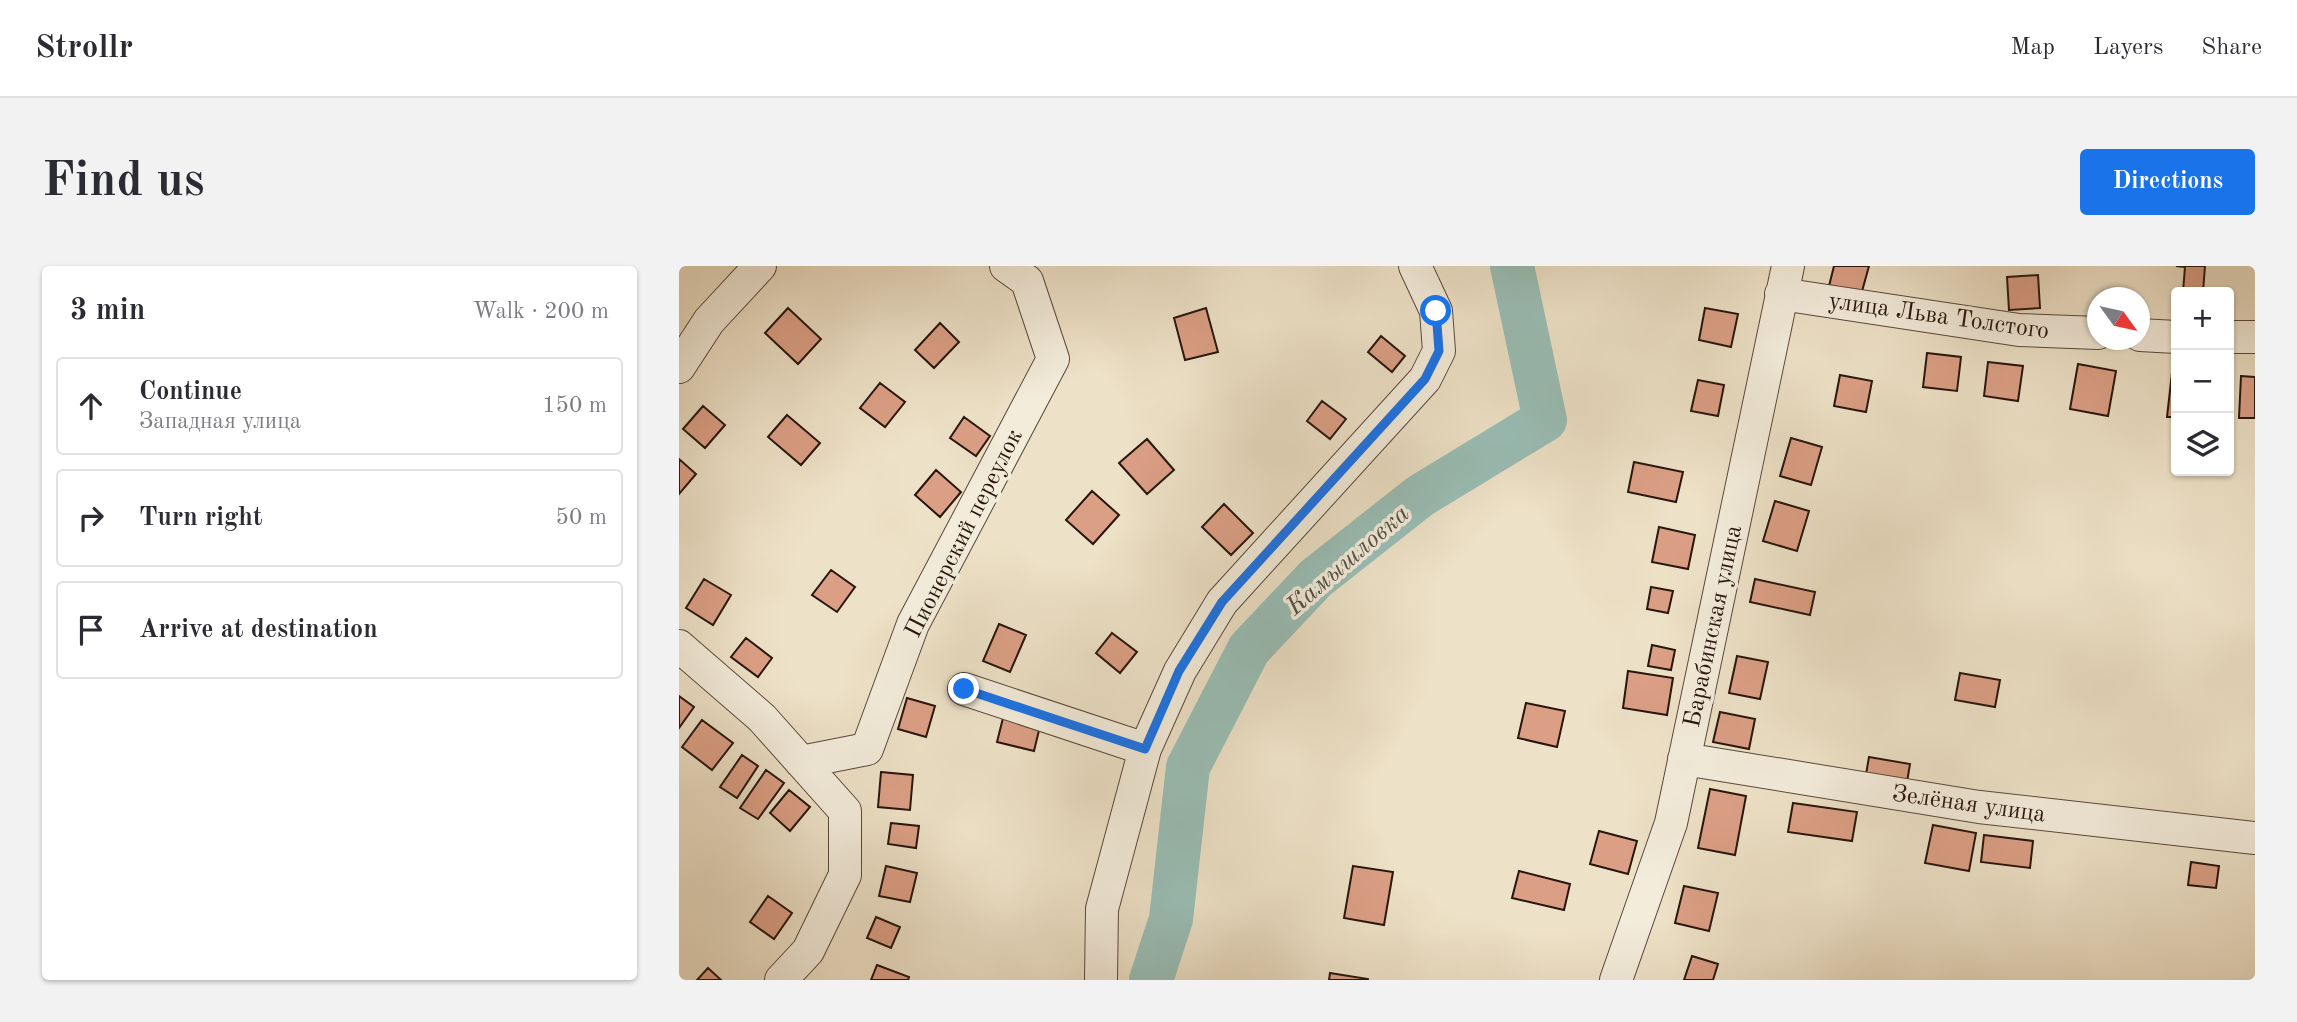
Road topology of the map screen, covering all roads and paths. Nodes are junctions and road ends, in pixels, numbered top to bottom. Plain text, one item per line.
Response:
1 (760, 266) edge
2 (1006, 266) edge
3 (1415, 266) edge
4 (1780, 274) edge
5 (2087, 333) edge
6 (2150, 336) edge
7 (2171, 337) edge
8 (2234, 337) edge
9 (2255, 337) edge
10 (679, 367) edge
11 (679, 646) edge
12 (964, 689) dead end
13 (1145, 749) junction
14 (1684, 759) junction
15 (801, 762) junction
16 (2255, 838) edge
17 (782, 980) edge
18 (1101, 980) edge
19 (1616, 980) edge

1 - 10 street
2 - 15 street, Пионерский переулок
3 - 13 street
4 - 5 street, улица Льва Толстого
4 - 14 street, Барабинская улица
6 - 7 street
8 - 9 street
11 - 15 street
12 - 13 street
13 - 18 street
14 - 16 street, Зелёная улица
14 - 19 street, Барабинская улица
15 - 17 street

